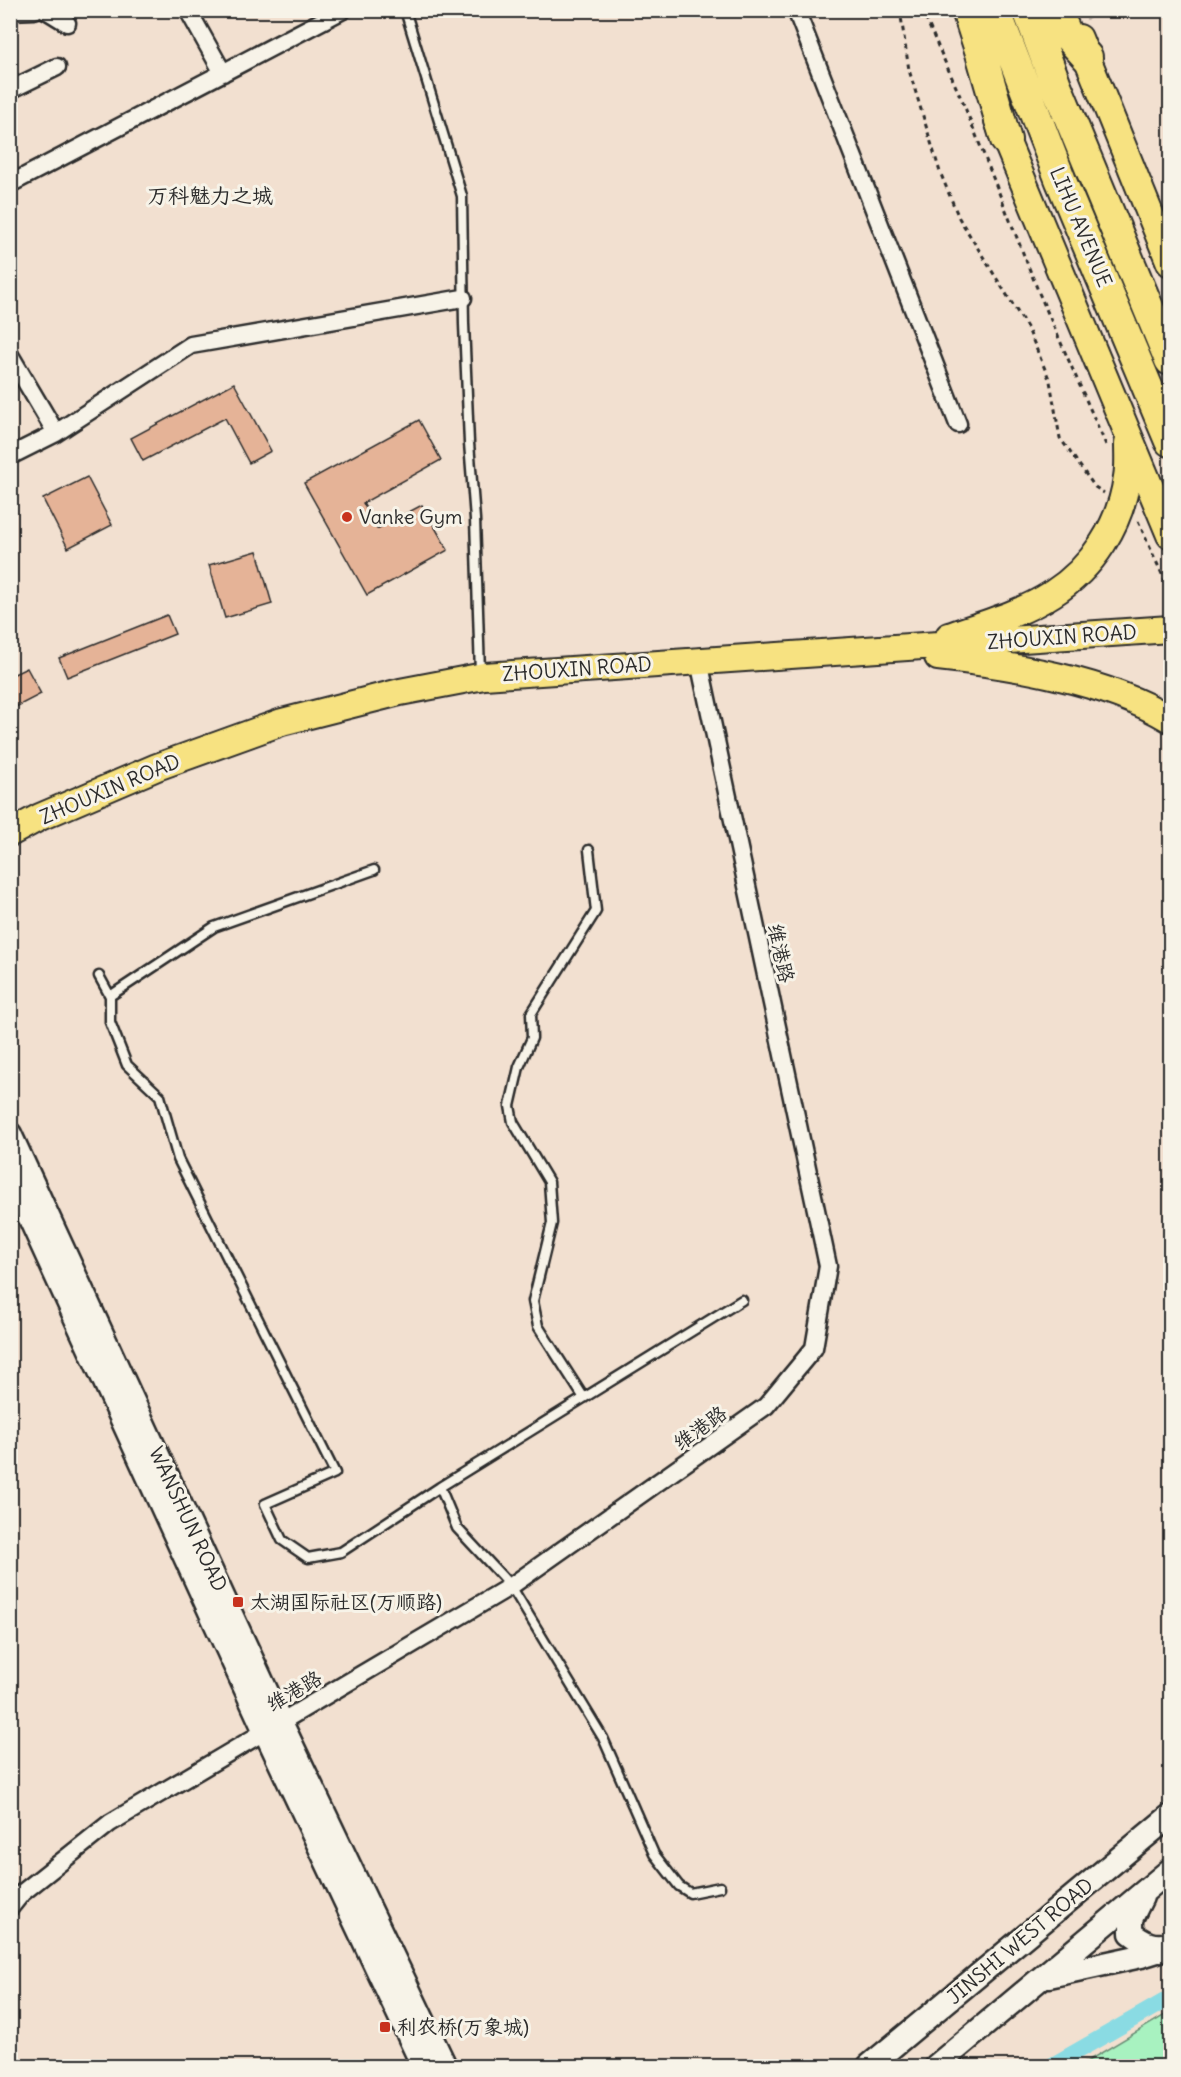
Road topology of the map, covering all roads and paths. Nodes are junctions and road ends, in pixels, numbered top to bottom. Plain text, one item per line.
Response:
1 (35, 10) edge
2 (46, 10) edge
3 (188, 10) edge
4 (343, 10) edge
5 (405, 10) edge
6 (796, 10) edge
7 (900, 10) edge
8 (922, 10) edge
9 (951, 10) edge
10 (967, 10) edge
11 (995, 10) edge
12 (1028, 10) edge
13 (1056, 10) edge
14 (1068, 10) edge
15 (10, 11) edge
16 (66, 23) dead end
17 (1087, 57) junction
18 (57, 67) dead end
19 (223, 73) junction
20 (10, 90) edge
21 (1006, 140) junction
22 (10, 184) edge
23 (1170, 263) edge
24 (463, 298) junction
25 (11, 359) edge
26 (1170, 360) edge
27 (958, 424) dead end
28 (56, 433) junction
29 (1170, 441) edge
30 (1118, 442) junction
31 (10, 456) edge
32 (1147, 512) edge
33 (1170, 534) edge
34 (1170, 592) edge
35 (1170, 629) edge
36 (1170, 638) edge
37 (924, 651) junction
38 (695, 665) junction
39 (480, 677) junction
40 (1170, 719) edge
41 (10, 833) edge
42 (10, 842) edge
43 (589, 850) dead end
44 (374, 870) dead end
45 (99, 976) dead end
46 (110, 996) junction
47 (10, 1134) edge
48 (10, 1175) edge
49 (742, 1300) dead end
50 (584, 1398) junction
51 (440, 1487) junction
52 (508, 1583) junction
53 (272, 1724) junction
54 (1170, 1816) edge
55 (1170, 1870) edge
56 (720, 1887) dead end
57 (1144, 1892) junction
58 (10, 1896) edge
59 (10, 1908) edge
60 (1170, 1945) edge
61 (1042, 1978) junction
62 (423, 2067) edge
63 (445, 2067) edge
64 (869, 2067) edge
65 (936, 2067) edge

1 - 15 street
2 - 16 street
3 - 19 street
4 - 19 street
5 - 24 lane
6 - 27 street
7 - 32 path
8 - 30 path
9 - 21 main road
10 - 21 highway
11 - 29 highway, LIHU AVENUE
12 - 26 highway, LIHU AVENUE
13 - 17 highway
14 - 17 main road
17 - 23 main road
18 - 20 street
19 - 22 street
21 - 30 main road
24 - 28 street
24 - 39 lane
25 - 28 street
28 - 31 street
30 - 32 main road
30 - 32 main road
32 - 33 main road
32 - 34 path
32 - 37 main road
35 - 37 main road, ZHOUXIN ROAD
36 - 37 main road, ZHOUXIN ROAD
37 - 38 main road, ZHOUXIN ROAD
37 - 40 main road
38 - 39 main road, ZHOUXIN ROAD
38 - 42 main road, ZHOUXIN ROAD
38 - 52 street, 维港路
39 - 41 main road, ZHOUXIN ROAD
43 - 50 lane
44 - 46 lane
45 - 46 lane
46 - 51 lane
47 - 53 street, WANSHUN ROAD
48 - 53 street, WANSHUN ROAD
49 - 50 lane
50 - 51 lane
51 - 52 lane
52 - 53 street, 维港路
52 - 56 lane
53 - 58 street, 维港路
53 - 59 street, 维港路
53 - 62 street, WANSHUN ROAD
53 - 63 street, WANSHUN ROAD
54 - 64 street, JINSHI WEST ROAD
55 - 57 street
57 - 60 street
57 - 61 street
60 - 61 street
61 - 65 street

